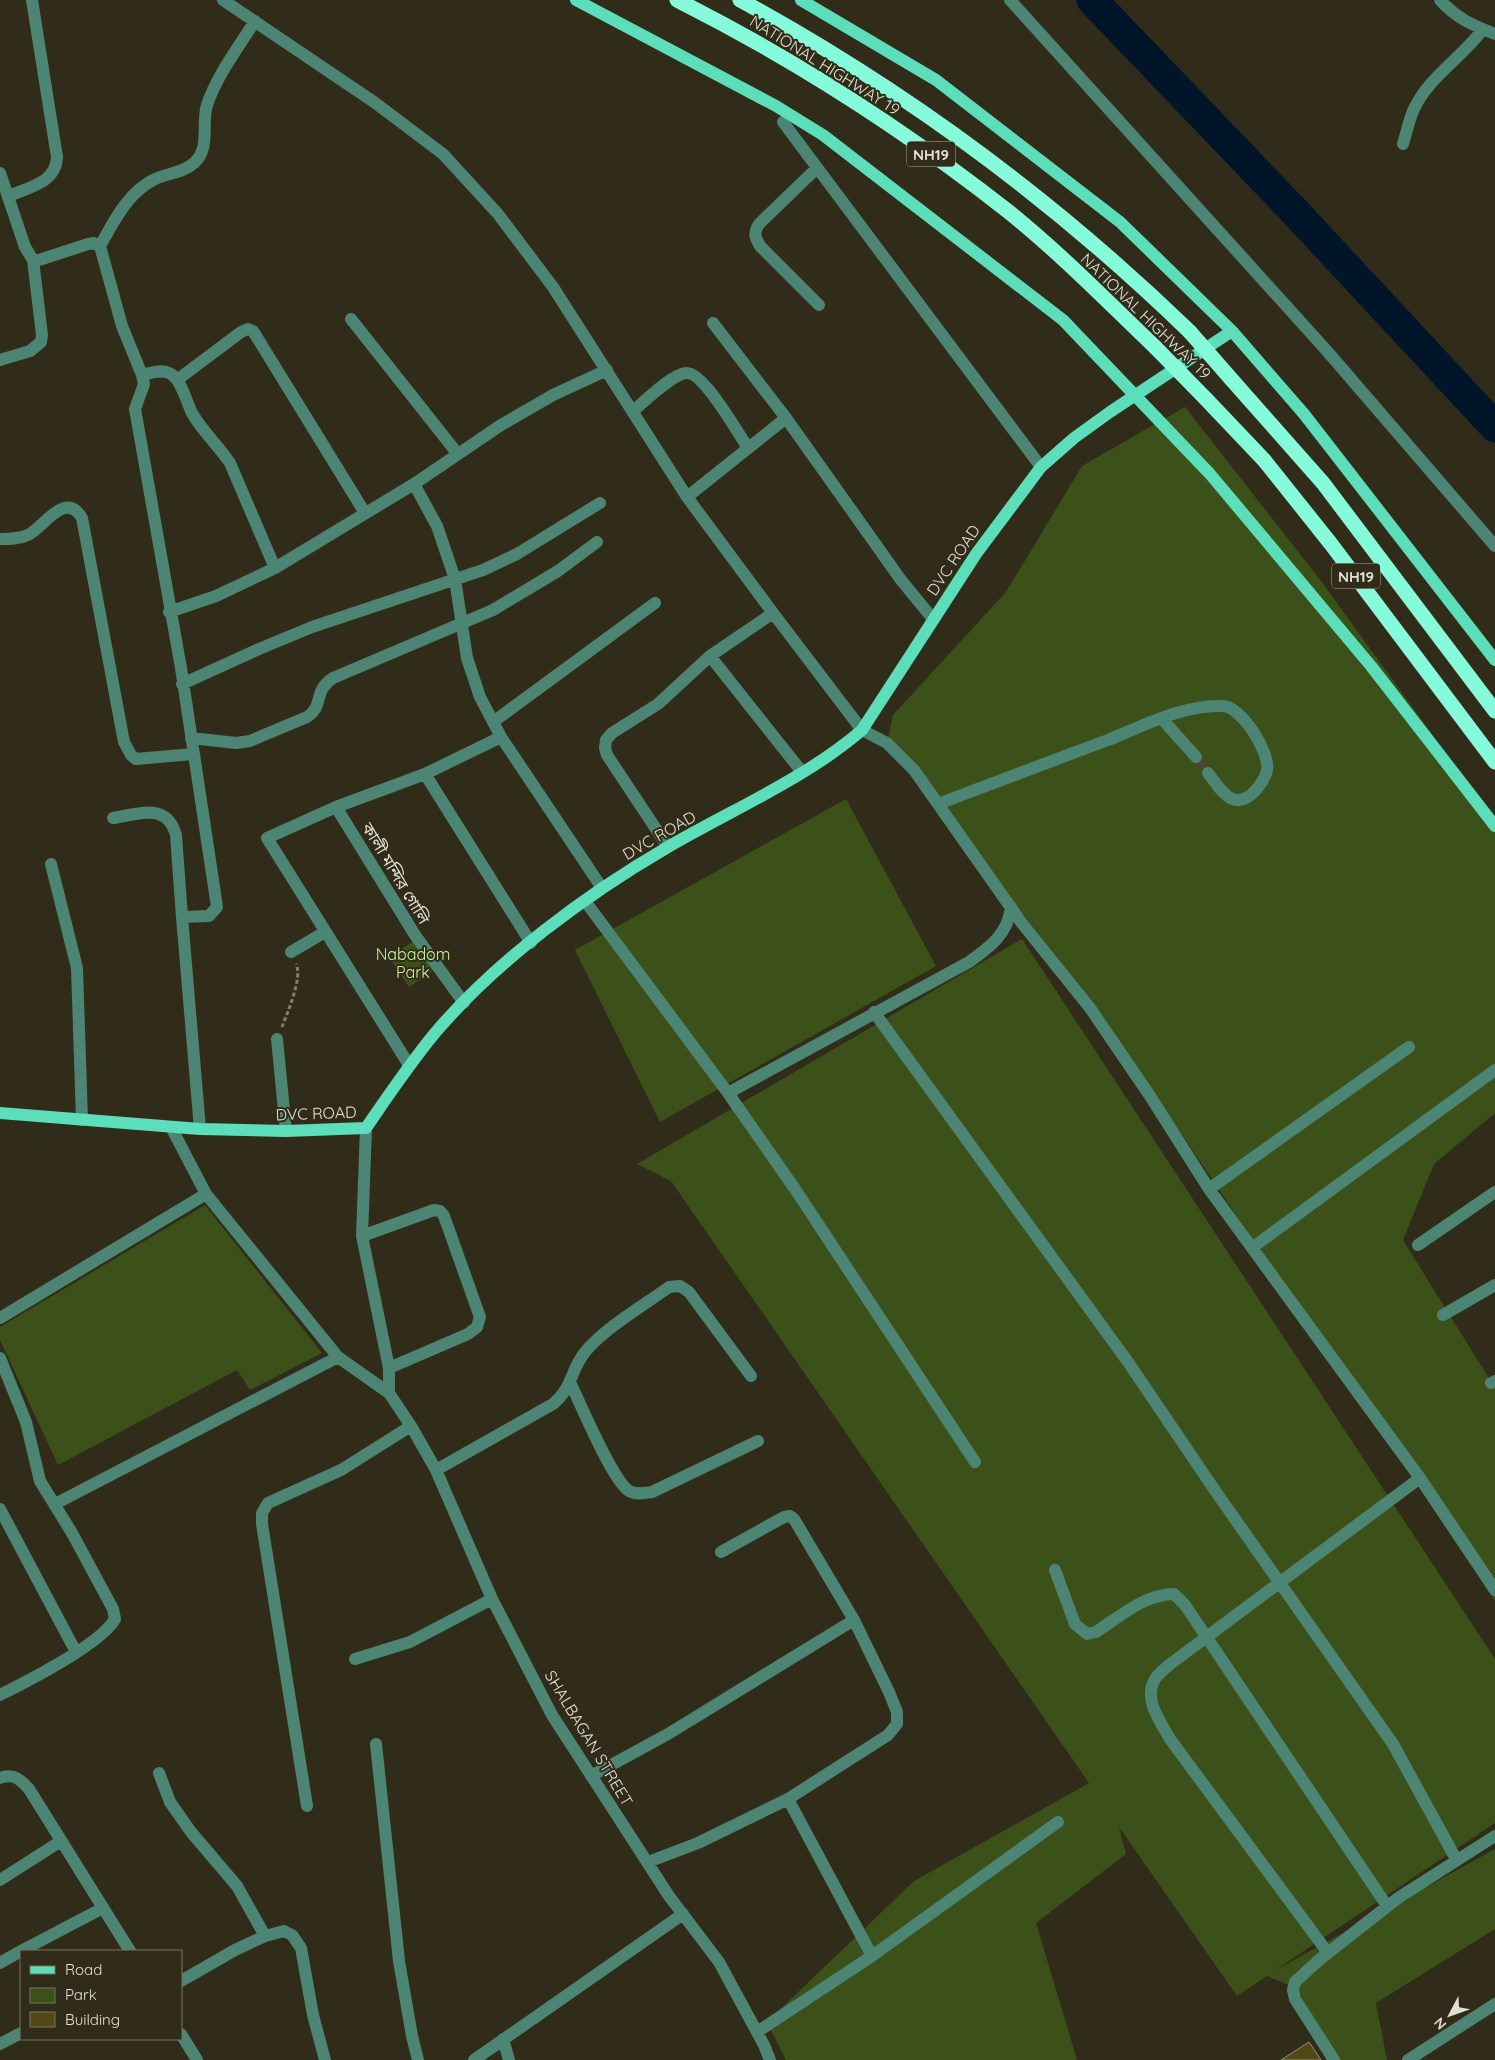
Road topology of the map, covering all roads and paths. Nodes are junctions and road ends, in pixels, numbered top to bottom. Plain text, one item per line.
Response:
1 (32, 0) edge
2 (223, 0) edge
3 (576, 0) edge
4 (677, 0) edge
5 (740, 0) edge
6 (801, 0) edge
7 (1010, 0) edge
8 (1440, 0) edge
9 (255, 21) junction
10 (1489, 32) edge
11 (783, 122) dead end
12 (1403, 144) dead end
13 (817, 168) junction
14 (0, 173) edge
15 (9, 196) junction
16 (100, 246) junction
17 (33, 260) junction
18 (819, 305) dead end
19 (351, 320) dead end
20 (713, 323) dead end
21 (1232, 331) junction
22 (0, 360) edge
23 (607, 370) junction
24 (142, 375) junction
25 (177, 380) junction
26 (1136, 396) junction
27 (632, 411) junction
28 (786, 418) junction
29 (748, 448) junction
30 (458, 453) junction
31 (1041, 466) junction
32 (414, 484) junction
33 (686, 497) junction
34 (600, 503) dead end
35 (365, 513) junction
36 (0, 539) edge
37 (597, 542) dead end
38 (1495, 546) edge
39 (275, 568) junction
40 (455, 579) junction
41 (655, 603) dead end
42 (169, 612) junction
43 (773, 613) junction
44 (934, 619) junction
45 (462, 625) junction
46 (710, 656) junction
47 (1495, 660) edge
48 (182, 684) junction
49 (1495, 711) edge
50 (1162, 719) junction
51 (493, 722) junction
52 (862, 730) junction
53 (501, 737) junction
54 (191, 738) junction
55 (193, 754) junction
56 (1196, 757) tunnel mouth
57 (1495, 762) edge
58 (802, 772) junction
59 (1208, 772) tunnel mouth
60 (425, 774) junction
61 (938, 804) junction
62 (336, 807) junction
63 (113, 818) dead end
64 (1495, 826) edge
65 (668, 847) junction
66 (51, 864) dead end
67 (602, 888) junction
68 (585, 901) junction
69 (1010, 907) junction
70 (182, 917) junction
71 (325, 932) junction
72 (531, 943) junction
73 (291, 952) joint
74 (464, 1003) junction
75 (874, 1012) junction
76 (277, 1039) joint
77 (1409, 1047) dead end
78 (409, 1065) junction
79 (1495, 1070) edge
80 (728, 1093) junction
81 (0, 1113) edge
82 (82, 1120) junction
83 (171, 1127) junction
84 (366, 1128) junction
85 (200, 1129) junction
86 (286, 1132) junction
87 (1209, 1189) junction
88 (1495, 1192) edge
89 (206, 1194) junction
90 (362, 1236) junction
91 (1418, 1244) dead end
92 (1253, 1247) junction
93 (1495, 1285) edge
94 (1443, 1315) dead end
95 (0, 1318) edge
96 (338, 1357) junction
97 (0, 1358) edge
98 (389, 1368) junction
99 (4, 1375) edge
100 (751, 1376) dead end
101 (570, 1382) junction
102 (389, 1393) junction
103 (411, 1426) junction
104 (758, 1441) dead end
105 (975, 1462) dead end
106 (436, 1470) junction
107 (1420, 1478) junction
108 (55, 1504) junction
109 (0, 1509) edge
110 (721, 1552) dead end
111 (1055, 1570) dead end
112 (1279, 1582) junction
113 (1495, 1590) edge
114 (492, 1599) junction
115 (854, 1620) junction
116 (1206, 1636) junction
117 (76, 1652) junction
118 (355, 1659) dead end
119 (0, 1696) edge
120 (376, 1744) dead end
121 (159, 1773) dead end
122 (590, 1776) junction
123 (0, 1778) edge
124 (788, 1799) junction
125 (308, 1806) dead end
126 (1058, 1822) dead end
127 (1495, 1836) edge
128 (61, 1841) junction
129 (1456, 1860) junction
130 (648, 1862) junction
131 (0, 1880) edge
132 (1387, 1906) junction
133 (103, 1908) junction
134 (683, 1914) junction
135 (265, 1936) junction
136 (23, 1950) edge
137 (129, 1950) edge
138 (20, 1952) edge
139 (1328, 1953) junction
140 (872, 1956) junction
141 (0, 1963) edge
142 (182, 1981) edge
143 (1495, 2004) edge
144 (757, 2032) junction
145 (20, 2034) edge
146 (182, 2036) edge
147 (503, 2039) junction
148 (0, 2044) edge
149 (764, 2045) junction
150 (197, 2060) edge
151 (325, 2060) edge
152 (418, 2060) edge
153 (474, 2060) edge
154 (509, 2060) edge
155 (760, 2060) edge
156 (770, 2060) edge
157 (1334, 2060) edge
158 (1408, 2060) edge

1 - 15 street
2 - 9 street
3 - 26 main road
4 - 57 highway, NATIONAL HIGHWAY 19 / NH19, bridge
5 - 49 highway, NH19, bridge
6 - 21 main road
7 - 38 street
8 - 10 street
9 - 16 street
9 - 23 street
10 - 12 street
11 - 13 street
13 - 18 street
13 - 31 street
14 - 15 street
15 - 17 street
16 - 17 street
16 - 24 street
17 - 22 street
19 - 30 street
20 - 28 street
21 - 26 main road, DVC ROAD
21 - 47 main road
23 - 27 street
23 - 30 street
24 - 25 street
24 - 42 street
25 - 35 street
25 - 39 street
26 - 31 main road, DVC ROAD
26 - 64 main road
27 - 29 street
27 - 33 street
28 - 29 street
28 - 44 street
29 - 33 street
30 - 32 street
31 - 44 main road, DVC ROAD
32 - 35 street
32 - 40 street
33 - 43 street
34 - 40 street
35 - 39 street
36 - 55 street
37 - 45 street
39 - 42 street
40 - 45 street
40 - 48 street
41 - 51 street
42 - 48 street
43 - 46 street
43 - 52 street
44 - 52 main road, DVC ROAD
45 - 51 street
45 - 54 street
46 - 58 street
46 - 65 street
48 - 54 street
50 - 56 street
50 - 59 street
50 - 61 street
51 - 53 street
52 - 58 main road, DVC ROAD
52 - 61 street
53 - 60 street
53 - 67 street
54 - 55 street
55 - 70 street
58 - 65 main road, DVC ROAD
60 - 62 street
60 - 72 street
61 - 69 street
62 - 71 street
62 - 74 street, কালী মন্দির গোলি
63 - 70 street
65 - 67 main road, DVC ROAD
66 - 82 street
67 - 68 main road, DVC ROAD
68 - 72 main road, DVC ROAD
68 - 80 street
69 - 75 street
69 - 87 street
70 - 85 street
71 - 73 street
71 - 78 street
72 - 74 main road, DVC ROAD
73 - 76 path
74 - 78 main road, DVC ROAD
75 - 80 street
75 - 112 street
76 - 86 street
77 - 87 street
78 - 84 main road, DVC ROAD
79 - 92 street
80 - 105 street
81 - 82 main road, DVC ROAD
82 - 83 main road, DVC ROAD
83 - 85 main road, DVC ROAD
83 - 89 street
84 - 86 main road, DVC ROAD
84 - 90 street
85 - 86 main road, DVC ROAD
87 - 92 street
88 - 91 street
89 - 95 street
89 - 96 street
90 - 98 street
90 - 98 street
92 - 107 street
93 - 94 street
96 - 102 street
96 - 108 street
97 - 99 street
98 - 102 street
99 - 108 street
100 - 101 street
101 - 104 street
101 - 106 street
102 - 103 street, SHALBAGAN STREET
103 - 106 street, SHALBAGAN STREET
103 - 125 street
106 - 114 street, SHALBAGAN STREET
107 - 112 street
107 - 113 street
108 - 117 street
109 - 117 street
110 - 115 street
111 - 116 street
112 - 116 street
112 - 129 street
114 - 118 street
114 - 122 street, SHALBAGAN STREET
115 - 122 street
115 - 124 street
116 - 132 street
116 - 139 street
117 - 119 street
120 - 152 street
121 - 135 street
122 - 130 street, SHALBAGAN STREET
123 - 128 street
124 - 130 street
124 - 140 street
126 - 140 street
127 - 129 street
128 - 131 street
128 - 133 street
129 - 132 street
130 - 134 street, SHALBAGAN STREET
132 - 139 street
133 - 136 street
133 - 137 street
134 - 144 street, SHALBAGAN STREET
134 - 147 street
135 - 142 street
135 - 151 street
138 - 141 street
139 - 157 street
140 - 144 street
143 - 158 street
144 - 149 street, SHALBAGAN STREET
145 - 148 street
146 - 150 street
147 - 153 street
147 - 154 street
149 - 155 street
149 - 156 street, SHALBAGAN STREET

